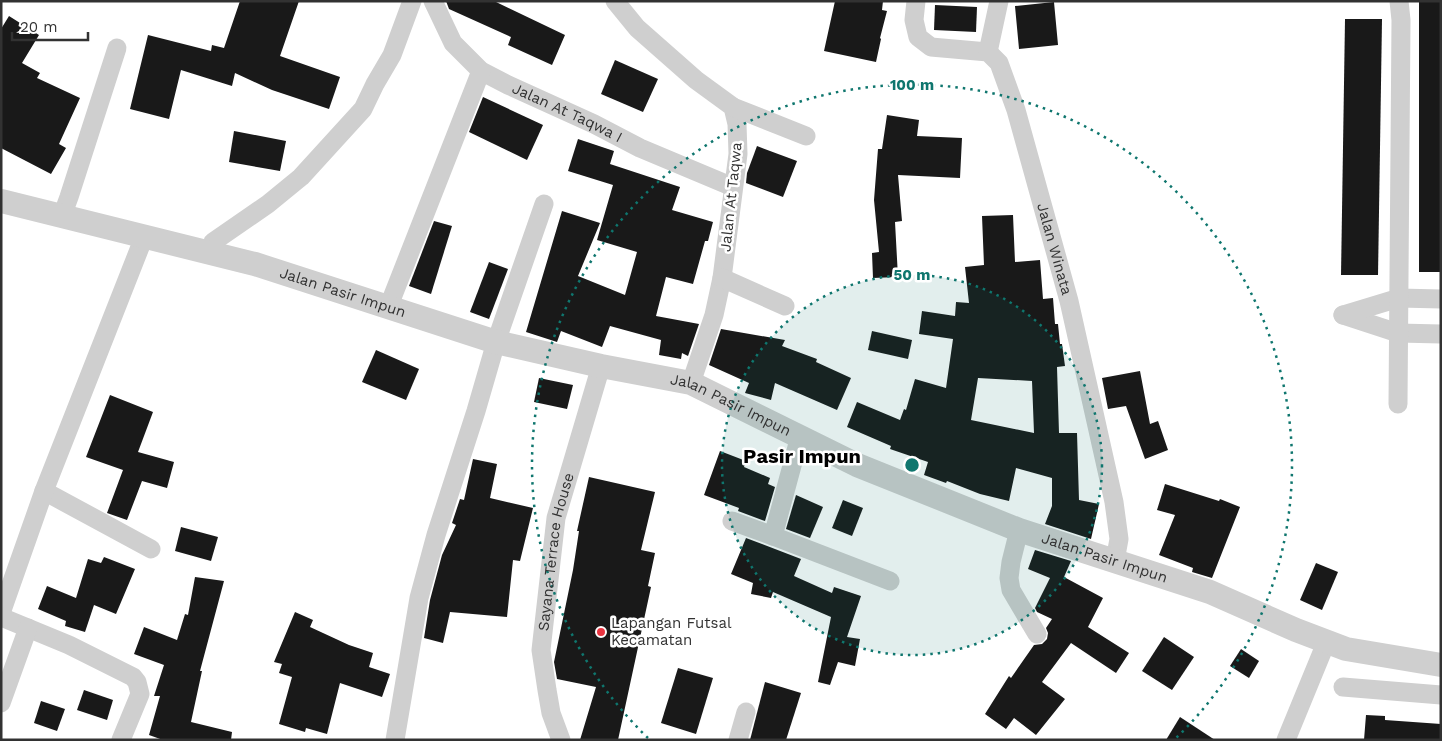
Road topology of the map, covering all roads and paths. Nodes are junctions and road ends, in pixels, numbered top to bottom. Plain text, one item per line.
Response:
1 (412, 1) edge
2 (433, 1) edge
3 (615, 1) edge
4 (916, 1) edge
5 (999, 1) edge
6 (1399, 1) edge
7 (117, 48) dead end
8 (988, 52) junction
9 (481, 71) junction
10 (733, 107) junction
11 (806, 136) dead end
12 (733, 187) junction
13 (1, 201) edge
14 (544, 204) dead end
15 (62, 216) junction
16 (144, 237) junction
17 (210, 253) junction
18 (722, 278) junction
19 (1399, 298) junction
20 (1441, 299) edge
21 (785, 306) dead end
22 (388, 308) junction
23 (1398, 333) junction
24 (1441, 334) edge
25 (496, 342) junction
26 (601, 366) junction
27 (692, 383) junction
28 (1398, 404) dead end
29 (800, 436) junction
30 (44, 491) junction
31 (732, 521) dead end
32 (1019, 530) junction
33 (773, 536) junction
34 (151, 549) dead end
35 (1115, 561) junction
36 (890, 581) dead end
37 (1, 615) edge
38 (28, 628) junction
39 (1038, 634) dead end
40 (1325, 641) junction
41 (9, 653) edge
42 (1441, 664) edge
43 (1343, 687) dead end
44 (1441, 695) edge
45 (1, 703) edge
46 (746, 712) dead end
47 (121, 740) edge
48 (395, 740) edge
49 (561, 740) edge
50 (738, 740) edge
51 (1286, 740) edge

1 - 17 street
2 - 9 street, Jalan At Taqwa I
3 - 10 street
4 - 8 street
5 - 8 street
6 - 19 street
7 - 15 street
8 - 35 street, Jalan Winata
9 - 12 street, Jalan At Taqwa I
9 - 22 street
10 - 11 street
10 - 12 street, Jalan At Taqwa
12 - 18 street, Jalan At Taqwa
13 - 15 street, Jalan Pasir Impun
14 - 25 street
15 - 16 street, Jalan Pasir Impun
16 - 17 street, Jalan Pasir Impun
16 - 30 street
17 - 22 street, Jalan Pasir Impun
18 - 21 street
18 - 27 street, Jalan At Taqwa
19 - 20 street
19 - 23 street
19 - 23 street
22 - 25 street, Jalan Pasir Impun
23 - 24 street
23 - 28 street
25 - 26 street, Jalan Pasir Impun
25 - 48 street
26 - 27 street, Jalan Pasir Impun
26 - 49 street, Sayana Terrace House
27 - 29 street, Jalan Pasir Impun
29 - 32 street, Jalan Pasir Impun
29 - 33 street
30 - 34 street
30 - 37 street
31 - 33 street
32 - 35 street, Jalan Pasir Impun
32 - 39 street
33 - 36 street
35 - 40 street, Jalan Pasir Impun
37 - 38 street
38 - 41 street
38 - 47 street
40 - 42 street, Jalan Pasir Impun
40 - 51 street
41 - 45 street
43 - 44 street
46 - 50 street

